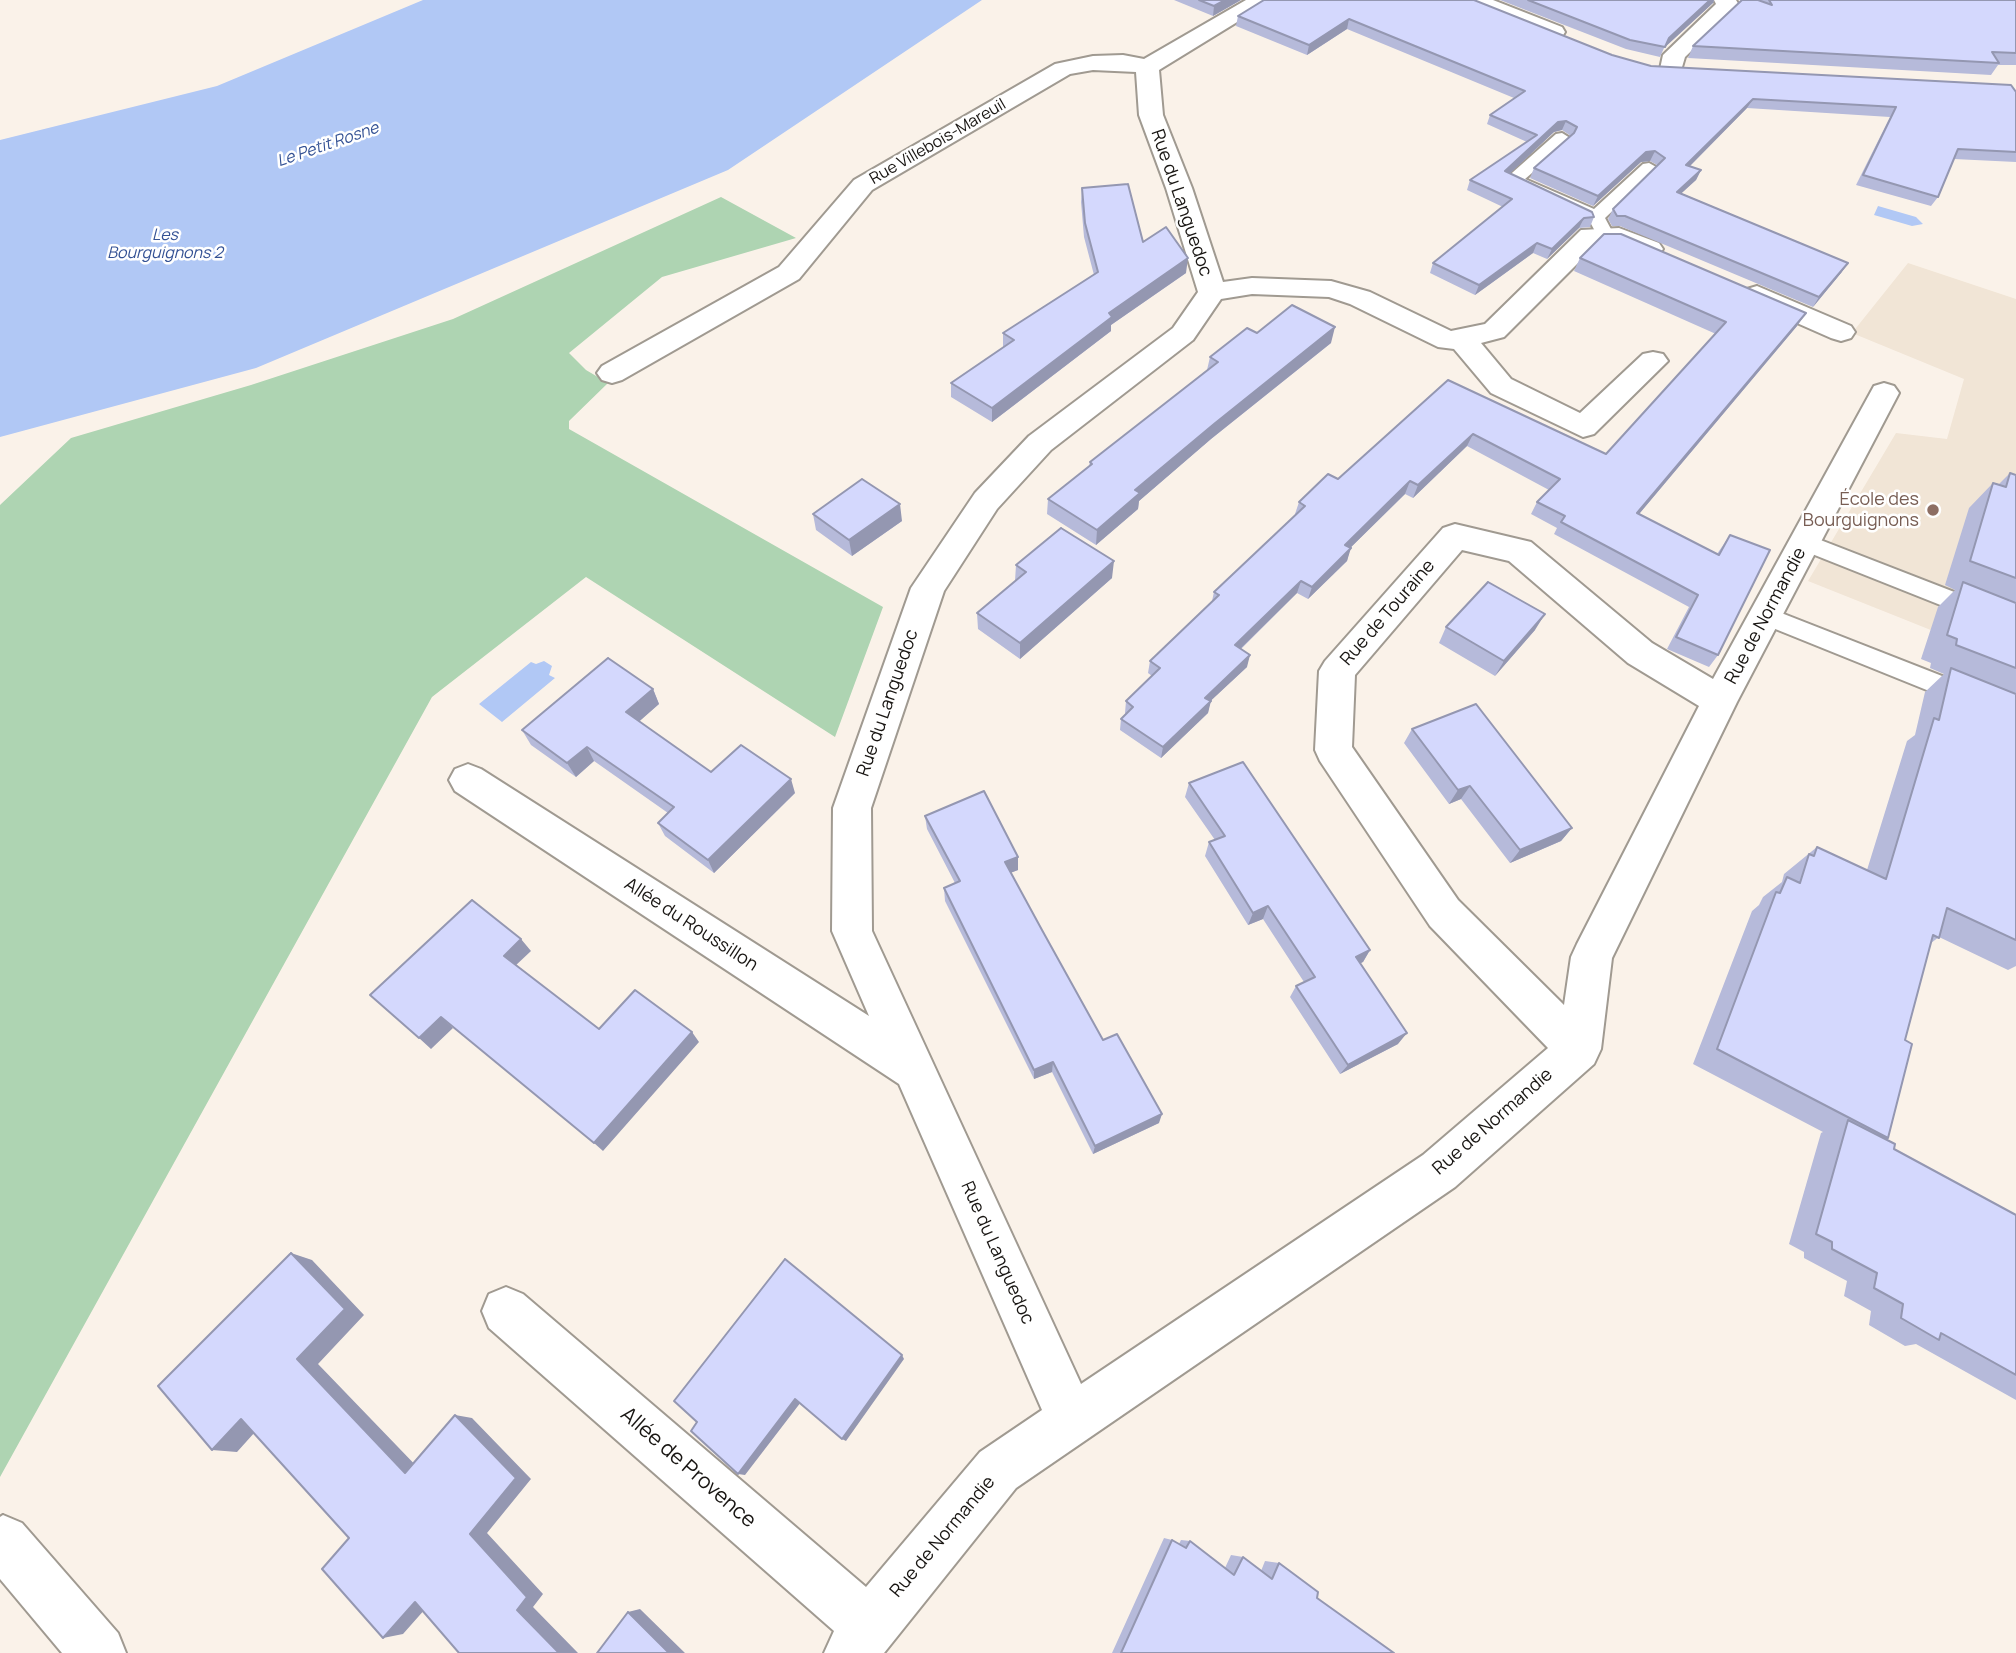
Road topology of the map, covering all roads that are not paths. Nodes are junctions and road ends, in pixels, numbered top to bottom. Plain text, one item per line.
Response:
1 (1262, 0) edge
2 (1474, 0) edge
3 (1725, 0) edge
4 (1578, 42) edge
5 (1647, 66) edge
6 (1147, 67) junction
7 (1672, 69) junction
8 (1700, 71) edge
9 (1562, 138) edge
10 (1649, 168) edge
11 (1601, 226) junction
12 (1668, 257) edge
13 (1730, 284) edge
14 (1212, 292) junction
15 (1841, 332) dead end
16 (1461, 338) junction
17 (1653, 361) dead end
18 (612, 373) dead end
19 (1884, 393) dead end
20 (1805, 542) junction
21 (1766, 616) junction
22 (2016, 626) edge
23 (1720, 701) junction
24 (2016, 716) edge
25 (468, 780) dead end
26 (1578, 1049) junction
27 (914, 1069) junction
28 (506, 1311) dead end
29 (1072, 1420) junction
30 (3, 1542) dead end
31 (860, 1639) edge
32 (98, 1653) edge

1 - 6 street
2 - 4 street
3 - 7 street
5 - 7 street
6 - 14 street, Rue du Languedoc
6 - 18 street, Rue Villebois-Mareuil
7 - 8 street
9 - 11 lane
10 - 11 lane
11 - 12 street
11 - 16 street
13 - 15 street
14 - 16 street
14 - 27 street, Rue du Languedoc
16 - 17 street
19 - 20 street, Rue de Normandie
20 - 21 street, Rue de Normandie
20 - 22 lane
21 - 23 street, Rue de Normandie
21 - 24 lane
23 - 26 street, Rue de Normandie
23 - 26 street, Rue de Touraine
25 - 27 street, Allée du Roussillon
26 - 29 street, Rue de Normandie
27 - 29 street, Rue du Languedoc
28 - 31 street, Allée de Provence
29 - 31 street, Rue de Normandie
30 - 32 street

